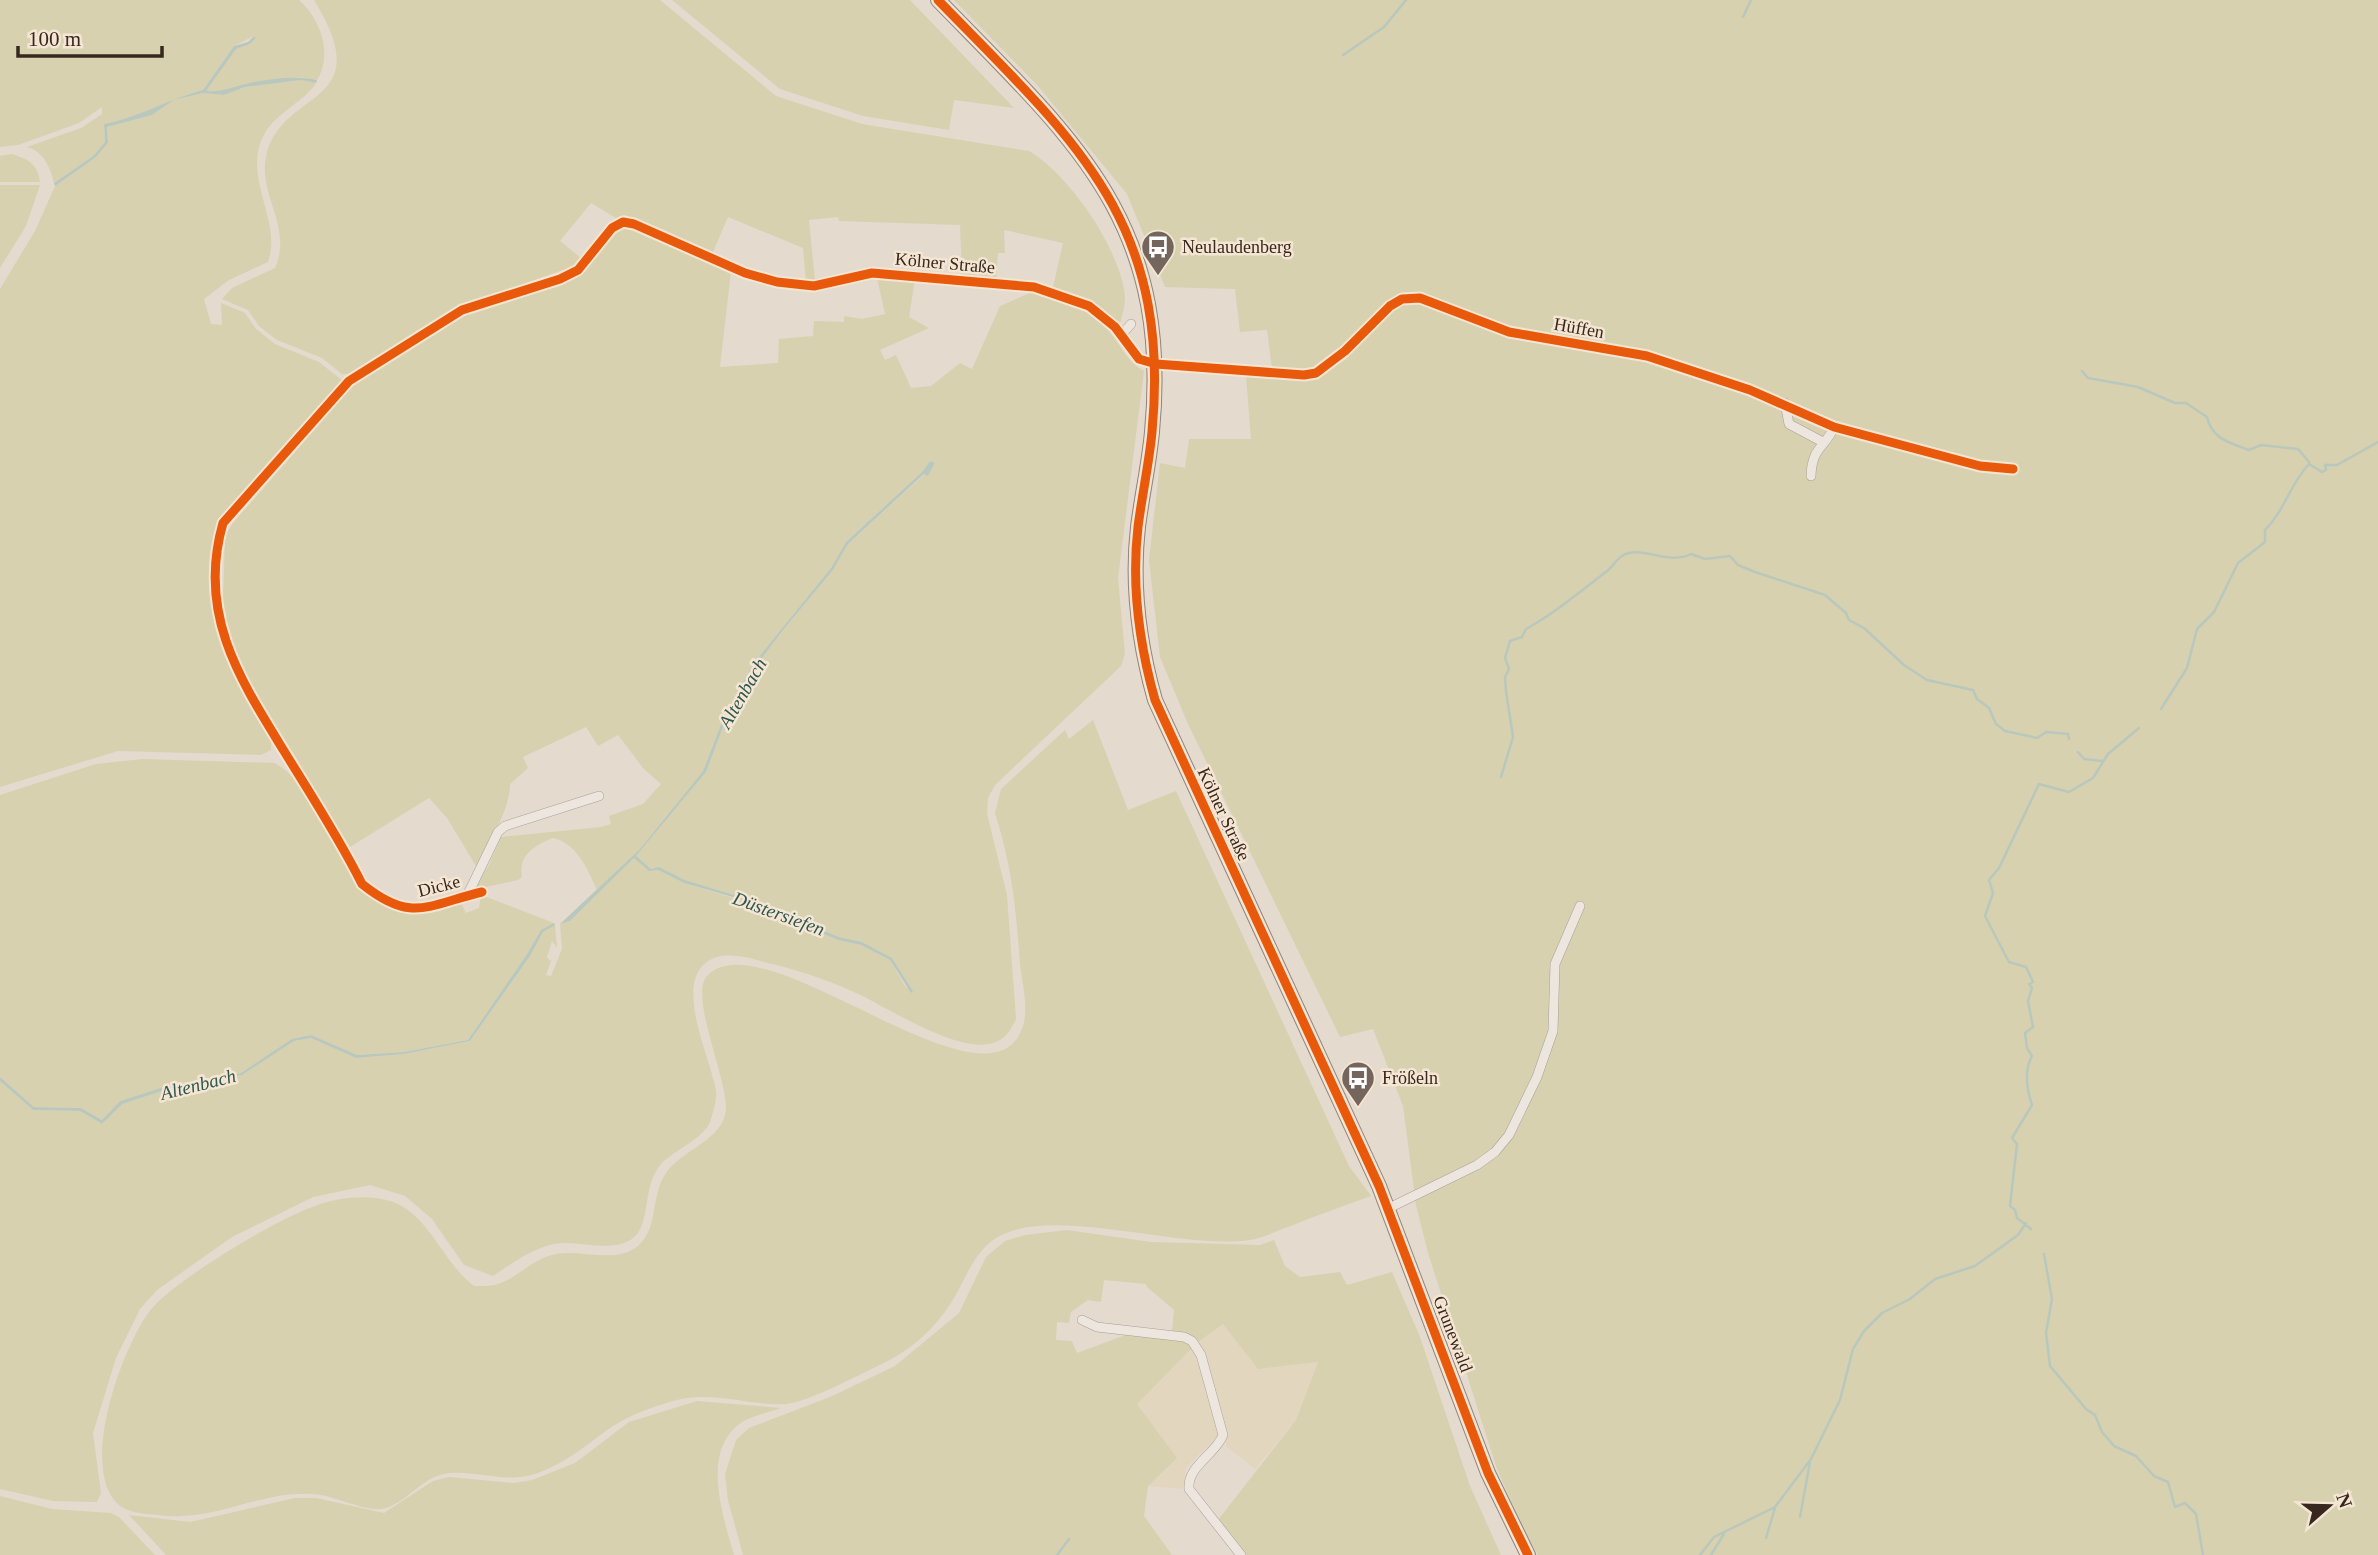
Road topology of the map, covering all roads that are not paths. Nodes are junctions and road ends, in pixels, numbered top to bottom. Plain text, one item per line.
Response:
1 (938, 0) edge
2 (1131, 324) dead end
3 (1121, 335) junction
4 (1156, 364) junction
5 (1785, 403) junction
6 (1834, 427) junction
7 (1821, 441) junction
8 (2013, 469) dead end
9 (1811, 476) dead end
10 (599, 796) dead end
11 (346, 852) joint
12 (482, 892) dead end
13 (467, 896) junction
14 (1580, 906) dead end
15 (1383, 1197) junction
16 (1082, 1320) dead end
17 (1241, 1555) edge
18 (1528, 1555) edge

1 - 4 main road, Kölner Straße
2 - 3 street
3 - 4 street, Kölner Straße
3 - 11 street, Kölner Straße
4 - 5 street, Hüffen
4 - 15 main road, Kölner Straße
5 - 6 street, Hüffen
5 - 7 street
6 - 7 street
6 - 8 street, Hüffen
7 - 9 street
10 - 13 street, Dicke
11 - 13 street, Dicke
12 - 13 street, Dicke
14 - 15 street
15 - 18 main road, Grunewald
16 - 17 street

